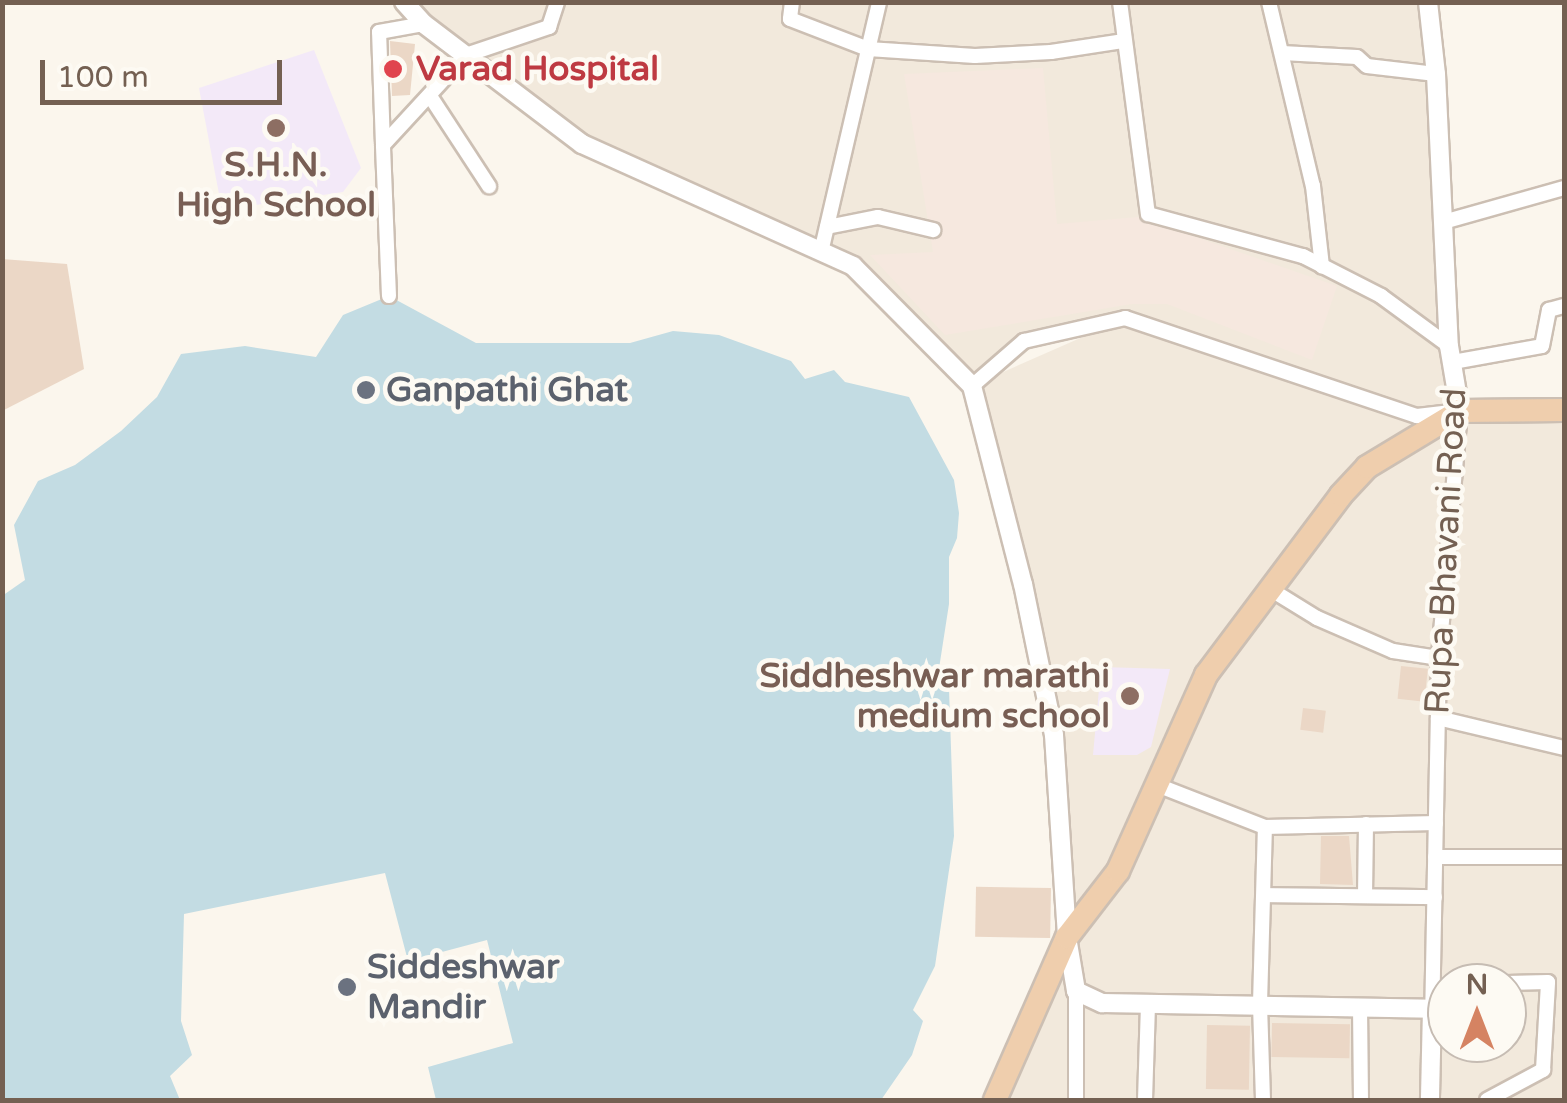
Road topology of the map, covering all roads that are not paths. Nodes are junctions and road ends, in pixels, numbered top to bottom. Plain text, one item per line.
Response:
1 (404, 2) edge
2 (557, 2) edge
3 (792, 2) edge
4 (879, 2) edge
5 (1120, 2) edge
6 (1269, 2) edge
7 (1428, 2) edge
8 (424, 24) junction
9 (1124, 41) junction
10 (868, 49) junction
11 (1282, 52) junction
12 (466, 55) junction
13 (1436, 74) junction
14 (430, 96) junction
15 (383, 145) junction
16 (488, 186) dead end
17 (1564, 188) edge
18 (1443, 222) junction
19 (827, 227) junction
20 (933, 230) dead end
21 (821, 252) junction
22 (1322, 266) junction
23 (389, 296) dead end
24 (1564, 306) edge
25 (1451, 354) junction
26 (972, 386) junction
27 (1460, 410) junction
28 (1564, 410) edge
29 (1270, 589) junction
30 (1439, 658) junction
31 (1438, 718) junction
32 (1564, 748) edge
33 (1157, 785) junction
34 (1436, 823) junction
35 (1366, 824) junction
36 (1265, 827) junction
37 (1564, 856) edge
38 (1436, 857) junction
39 (1264, 895) junction
40 (1365, 896) junction
41 (1434, 897) junction
42 (1067, 936) junction
43 (1438, 963) edge
44 (1527, 983) edge
45 (1076, 991) junction
46 (1148, 1004) junction
47 (1260, 1004) junction
48 (1360, 1006) junction
49 (1427, 1009) edge
50 (1431, 1063) edge
51 (995, 1100) edge
52 (1076, 1100) edge
53 (1145, 1100) edge
54 (1264, 1100) edge
55 (1362, 1100) edge
56 (1430, 1100) edge
57 (1487, 1100) edge

1 - 8 street
2 - 12 street
3 - 10 street
4 - 10 street
5 - 9 street
6 - 11 street
7 - 13 street, Rupa Bhavani Road
8 - 12 street
8 - 15 street
9 - 10 street
9 - 22 street
10 - 19 street
11 - 13 street
11 - 22 street
12 - 14 street
12 - 21 street
13 - 18 street, Rupa Bhavani Road
14 - 15 street
14 - 16 street
15 - 23 street
17 - 18 street
18 - 25 street, Rupa Bhavani Road
19 - 20 street
19 - 21 street
21 - 26 street
22 - 25 street
24 - 25 street
25 - 27 street, Rupa Bhavani Road
26 - 27 street
26 - 42 street
27 - 28 highway
27 - 29 highway
27 - 30 street, Rupa Bhavani Road
29 - 30 street
29 - 33 highway
30 - 31 street, Rupa Bhavani Road
31 - 32 street
31 - 34 street, Rupa Bhavani Road
33 - 36 street
33 - 42 highway
34 - 35 street
34 - 38 street, Rupa Bhavani Road
35 - 36 street
35 - 40 street
36 - 39 street
37 - 38 street
38 - 41 street, Rupa Bhavani Road
39 - 40 street
39 - 47 street
40 - 41 street
41 - 43 street, Rupa Bhavani Road
42 - 45 street
42 - 51 highway
44 - 57 street
45 - 46 street
45 - 52 street
46 - 47 street
46 - 53 street
47 - 48 street
47 - 54 street
48 - 49 street
48 - 55 street
50 - 56 street, Rupa Bhavani Road

